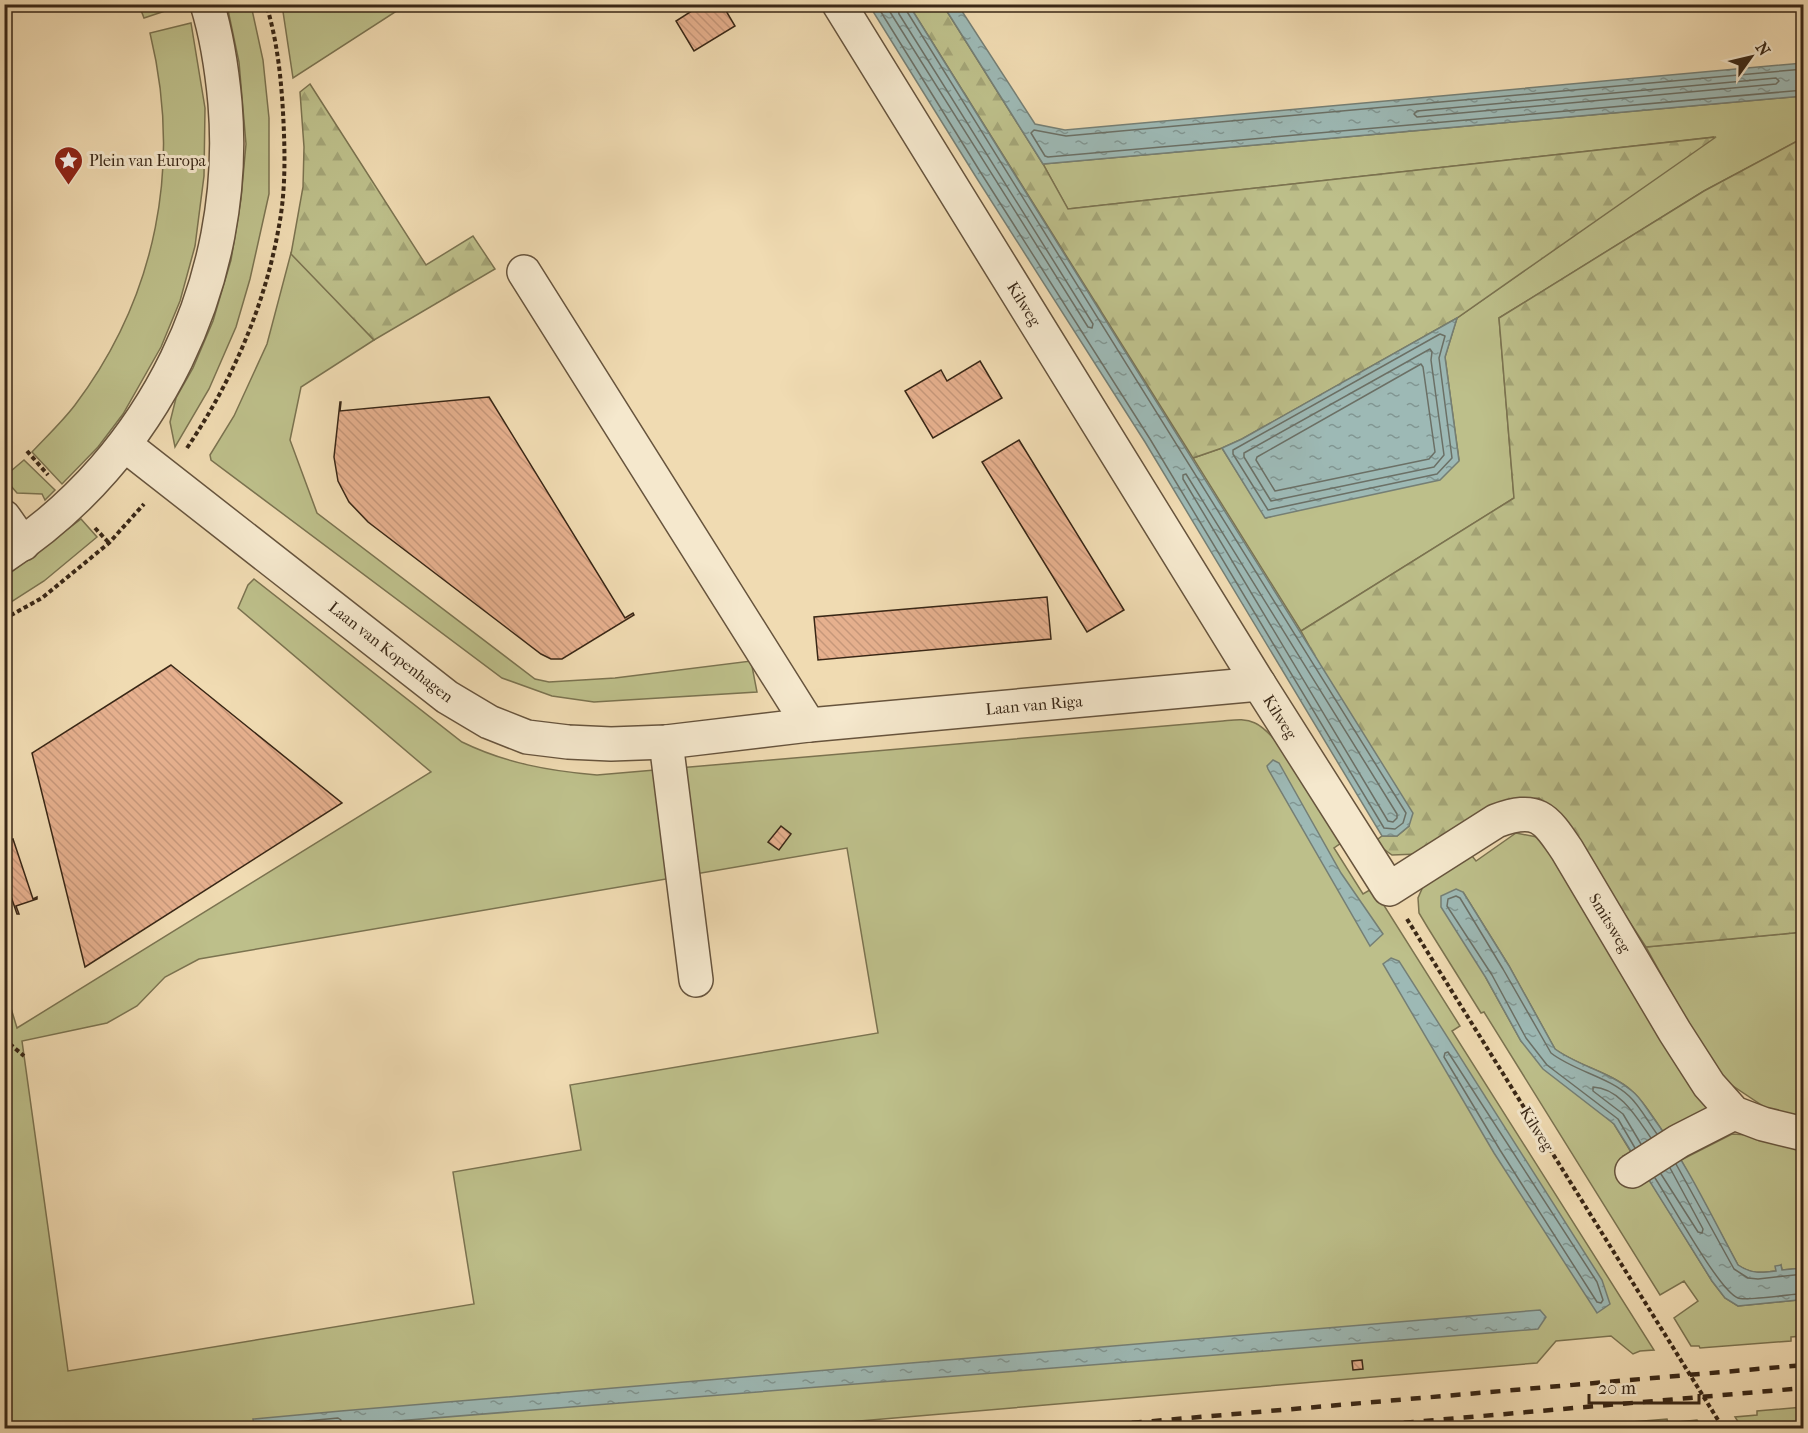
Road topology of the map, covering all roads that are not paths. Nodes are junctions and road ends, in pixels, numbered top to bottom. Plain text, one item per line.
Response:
1 (207, 4) edge
2 (839, 4) edge
3 (524, 272) dead end
4 (125, 445) junction
5 (4, 517) edge
6 (14, 550) edge
7 (1259, 684) junction
8 (809, 726) junction
9 (666, 742) junction
10 (1389, 889) joint
11 (696, 980) dead end
12 (1734, 1113) junction
13 (1803, 1134) edge
14 (1632, 1171) dead end

1 - 4 street
2 - 7 street, Kilweg
3 - 8 street
4 - 6 street
4 - 9 street, Laan van Kopenhagen
5 - 6 street
7 - 8 street, Laan van Riga
7 - 10 street, Kilweg
8 - 9 street, Laan van Kopenhagen
9 - 11 street
10 - 12 street, Smitsweg
12 - 13 street, Smitsweg
12 - 14 street

